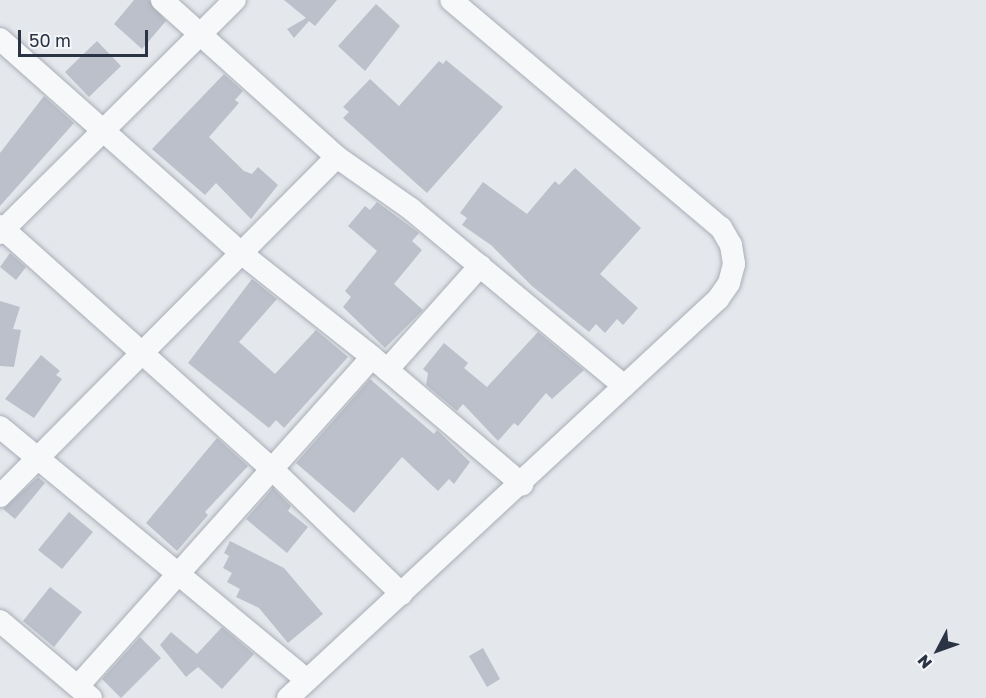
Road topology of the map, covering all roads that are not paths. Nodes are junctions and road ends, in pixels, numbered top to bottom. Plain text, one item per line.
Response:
1 (162, 0) edge
2 (235, 0) edge
3 (451, 0) edge
4 (201, 34) junction
5 (0, 39) edge
6 (104, 131) junction
7 (337, 157) junction
8 (1, 230) edge
9 (241, 254) junction
10 (480, 266) junction
11 (141, 354) junction
12 (380, 363) junction
13 (624, 386) junction
14 (0, 427) edge
15 (36, 459) junction
16 (272, 469) junction
17 (522, 484) junction
18 (0, 496) edge
19 (179, 572) junction
20 (402, 594) junction
21 (0, 621) edge
22 (307, 680) junction
23 (85, 692) edge
24 (288, 698) edge

1 - 4 street
2 - 4 street
3 - 13 street
4 - 6 street
4 - 7 street
5 - 6 street
6 - 8 street
6 - 9 street
7 - 9 street
7 - 10 street
8 - 11 street
9 - 11 street
9 - 12 street
10 - 12 street
10 - 13 street
11 - 15 street
11 - 16 street
12 - 16 street
12 - 17 street
13 - 17 street
14 - 15 street
15 - 18 street
15 - 19 street
16 - 19 street
16 - 20 street
17 - 20 street
19 - 22 street
19 - 23 street
20 - 22 street
21 - 23 street
22 - 24 street

